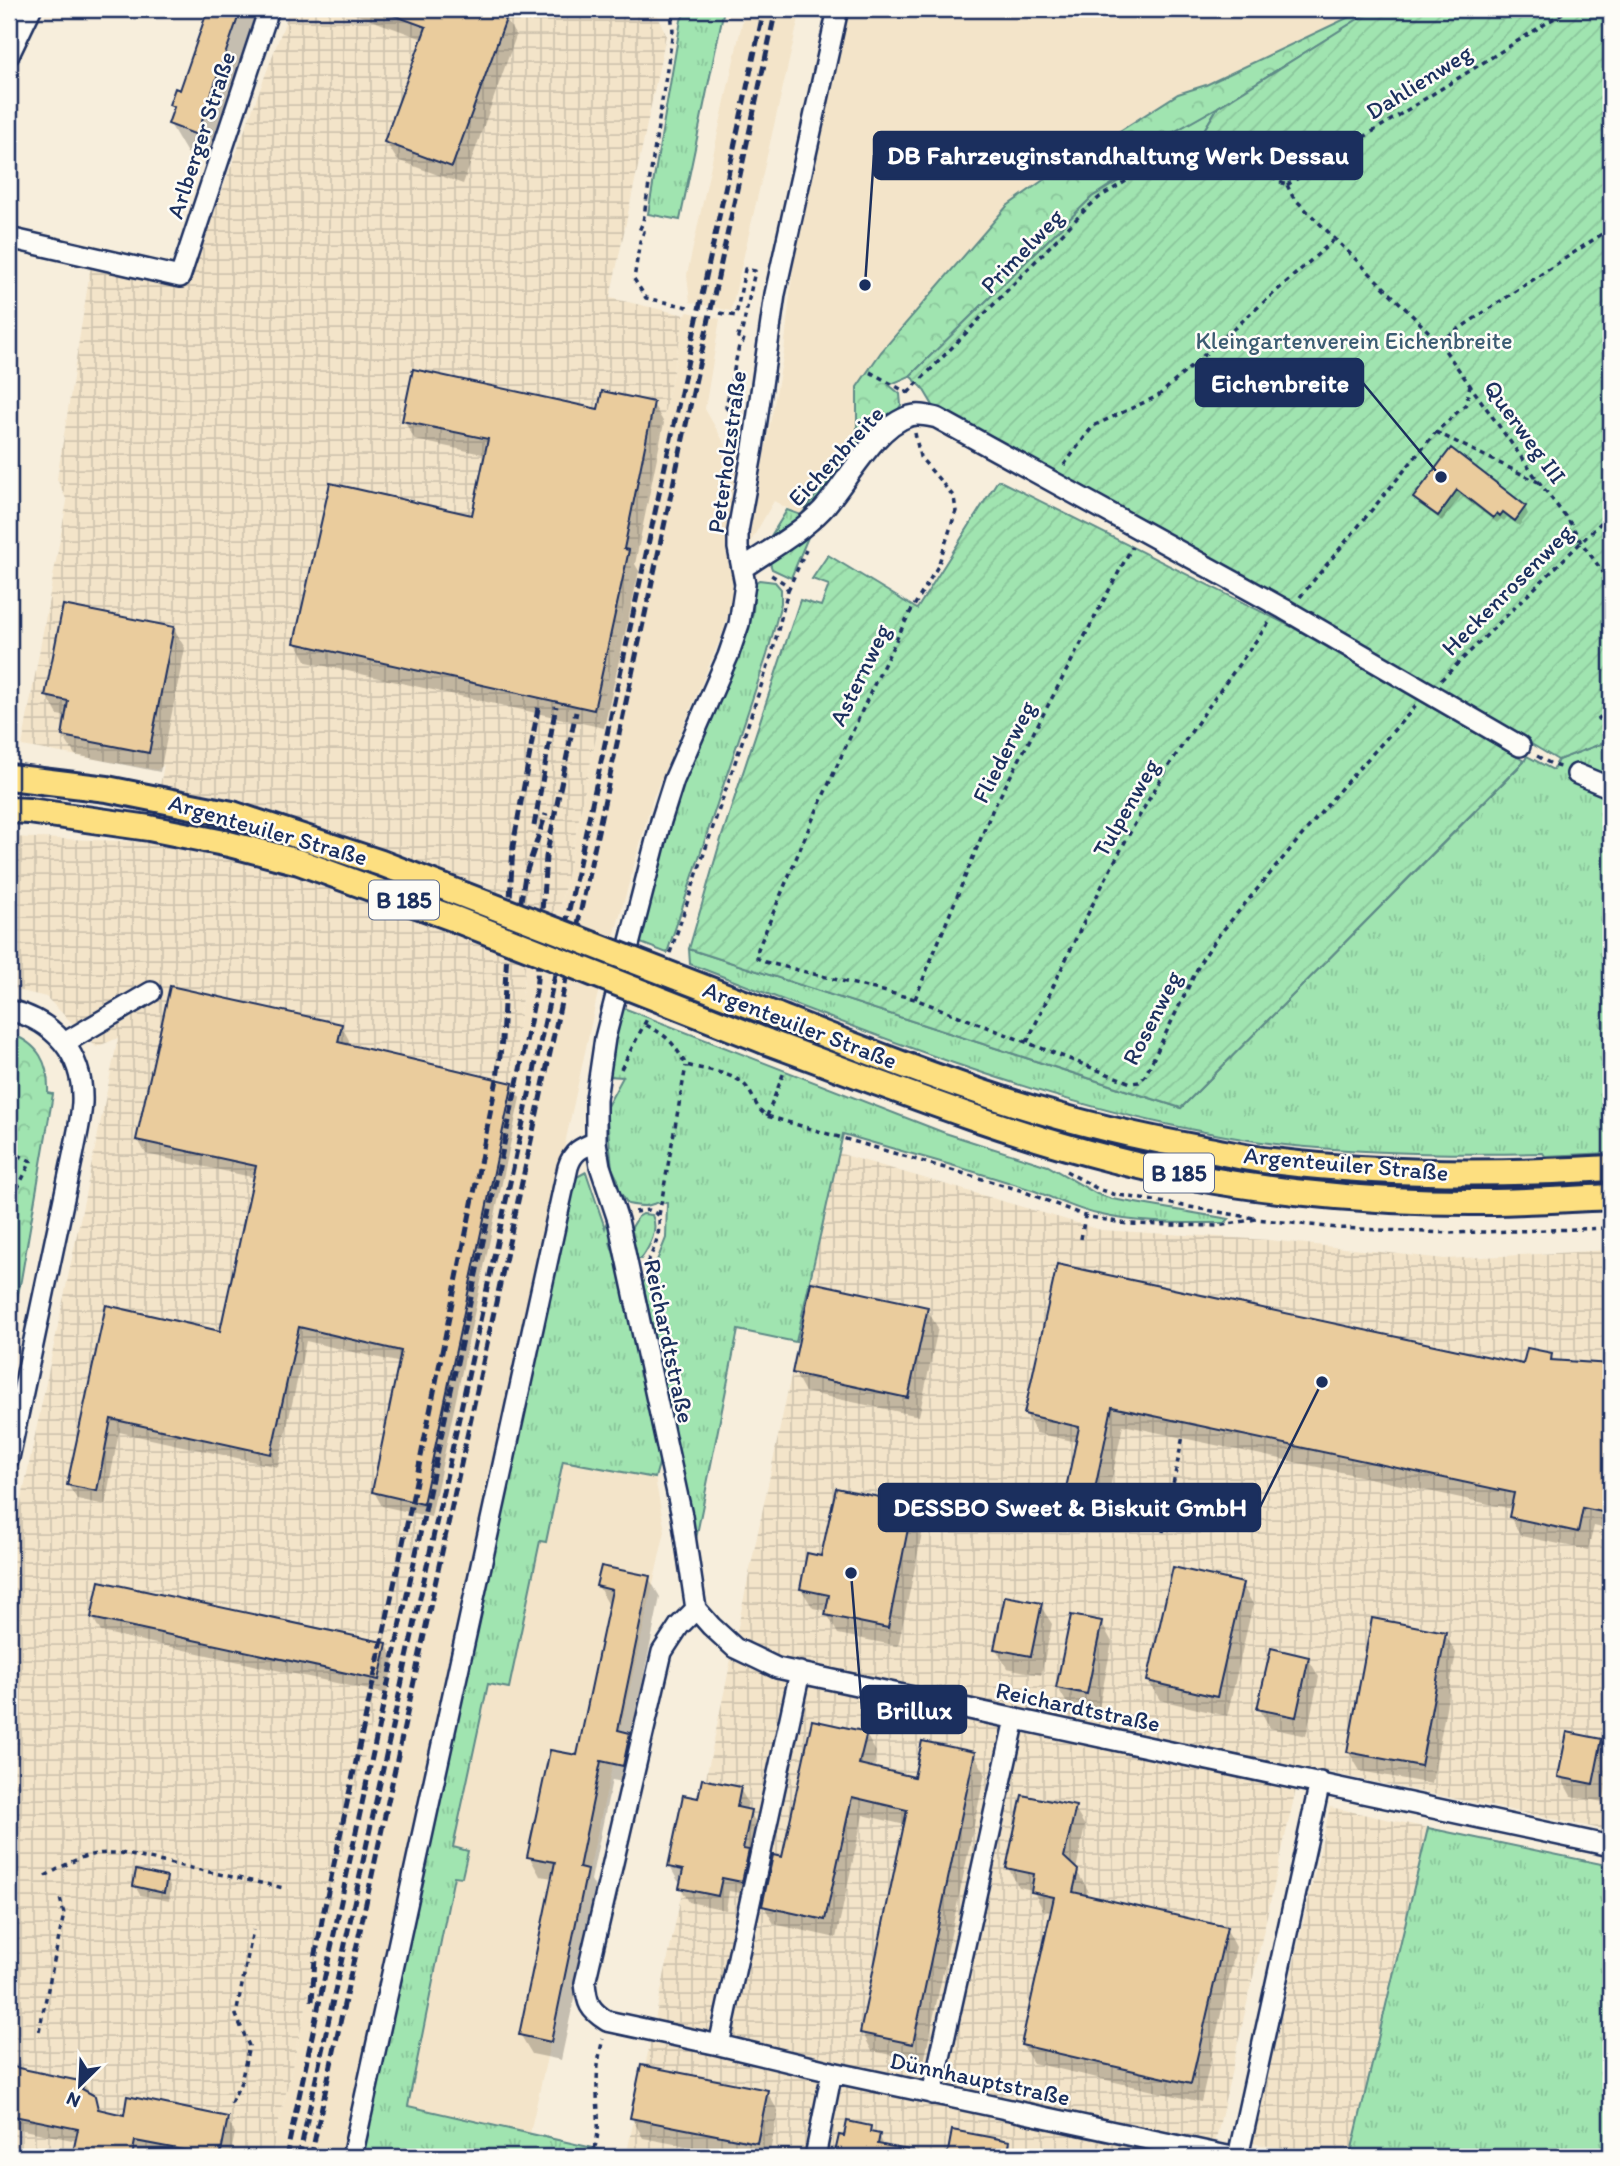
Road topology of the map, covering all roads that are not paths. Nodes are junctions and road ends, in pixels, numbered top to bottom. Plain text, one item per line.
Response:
1 (31, 9) edge
2 (269, 9) edge
3 (838, 9) edge
4 (9, 55) edge
5 (9, 238) edge
6 (743, 568) junction
7 (1520, 746) road end
8 (1577, 774) road end
9 (20, 778) edge
10 (1611, 788) edge
11 (19, 810) edge
12 (621, 973) joint
13 (151, 992) dead end
14 (9, 1010) edge
15 (64, 1043) junction
16 (596, 1142) junction
17 (1611, 1168) edge
18 (1611, 1197) edge
19 (9, 1458) edge
20 (696, 1609) junction
21 (800, 1672) junction
22 (1015, 1719) junction
23 (1320, 1782) junction
24 (1611, 1846) edge
25 (719, 2045) junction
26 (832, 2072) junction
27 (932, 2094) junction
28 (352, 2157) edge
29 (815, 2157) edge
30 (1232, 2157) edge
31 (1238, 2157) edge

1 - 4 street
2 - 5 street, Arlberger Straße
3 - 6 street, Peterholzstraße
6 - 7 street, Eichenbreite
6 - 12 street, Peterholzstraße
8 - 10 street
9 - 17 main road, Argenteuiler Straße / B 185, bridge
11 - 18 main road, Argenteuiler Straße / B 185, bridge
12 - 16 street, Reichardtstraße
13 - 15 street
14 - 15 street
15 - 19 street
16 - 20 street, Reichardtstraße
16 - 28 street
20 - 21 street, Reichardtstraße
20 - 25 street, Dünnhauptstraße
21 - 22 street, Reichardtstraße
21 - 25 street
22 - 23 street, Reichardtstraße
22 - 27 street
23 - 24 street, Reichardtstraße
23 - 31 street
25 - 26 street, Dünnhauptstraße
26 - 27 street, Dünnhauptstraße
26 - 29 street
27 - 30 street, Dünnhauptstraße

